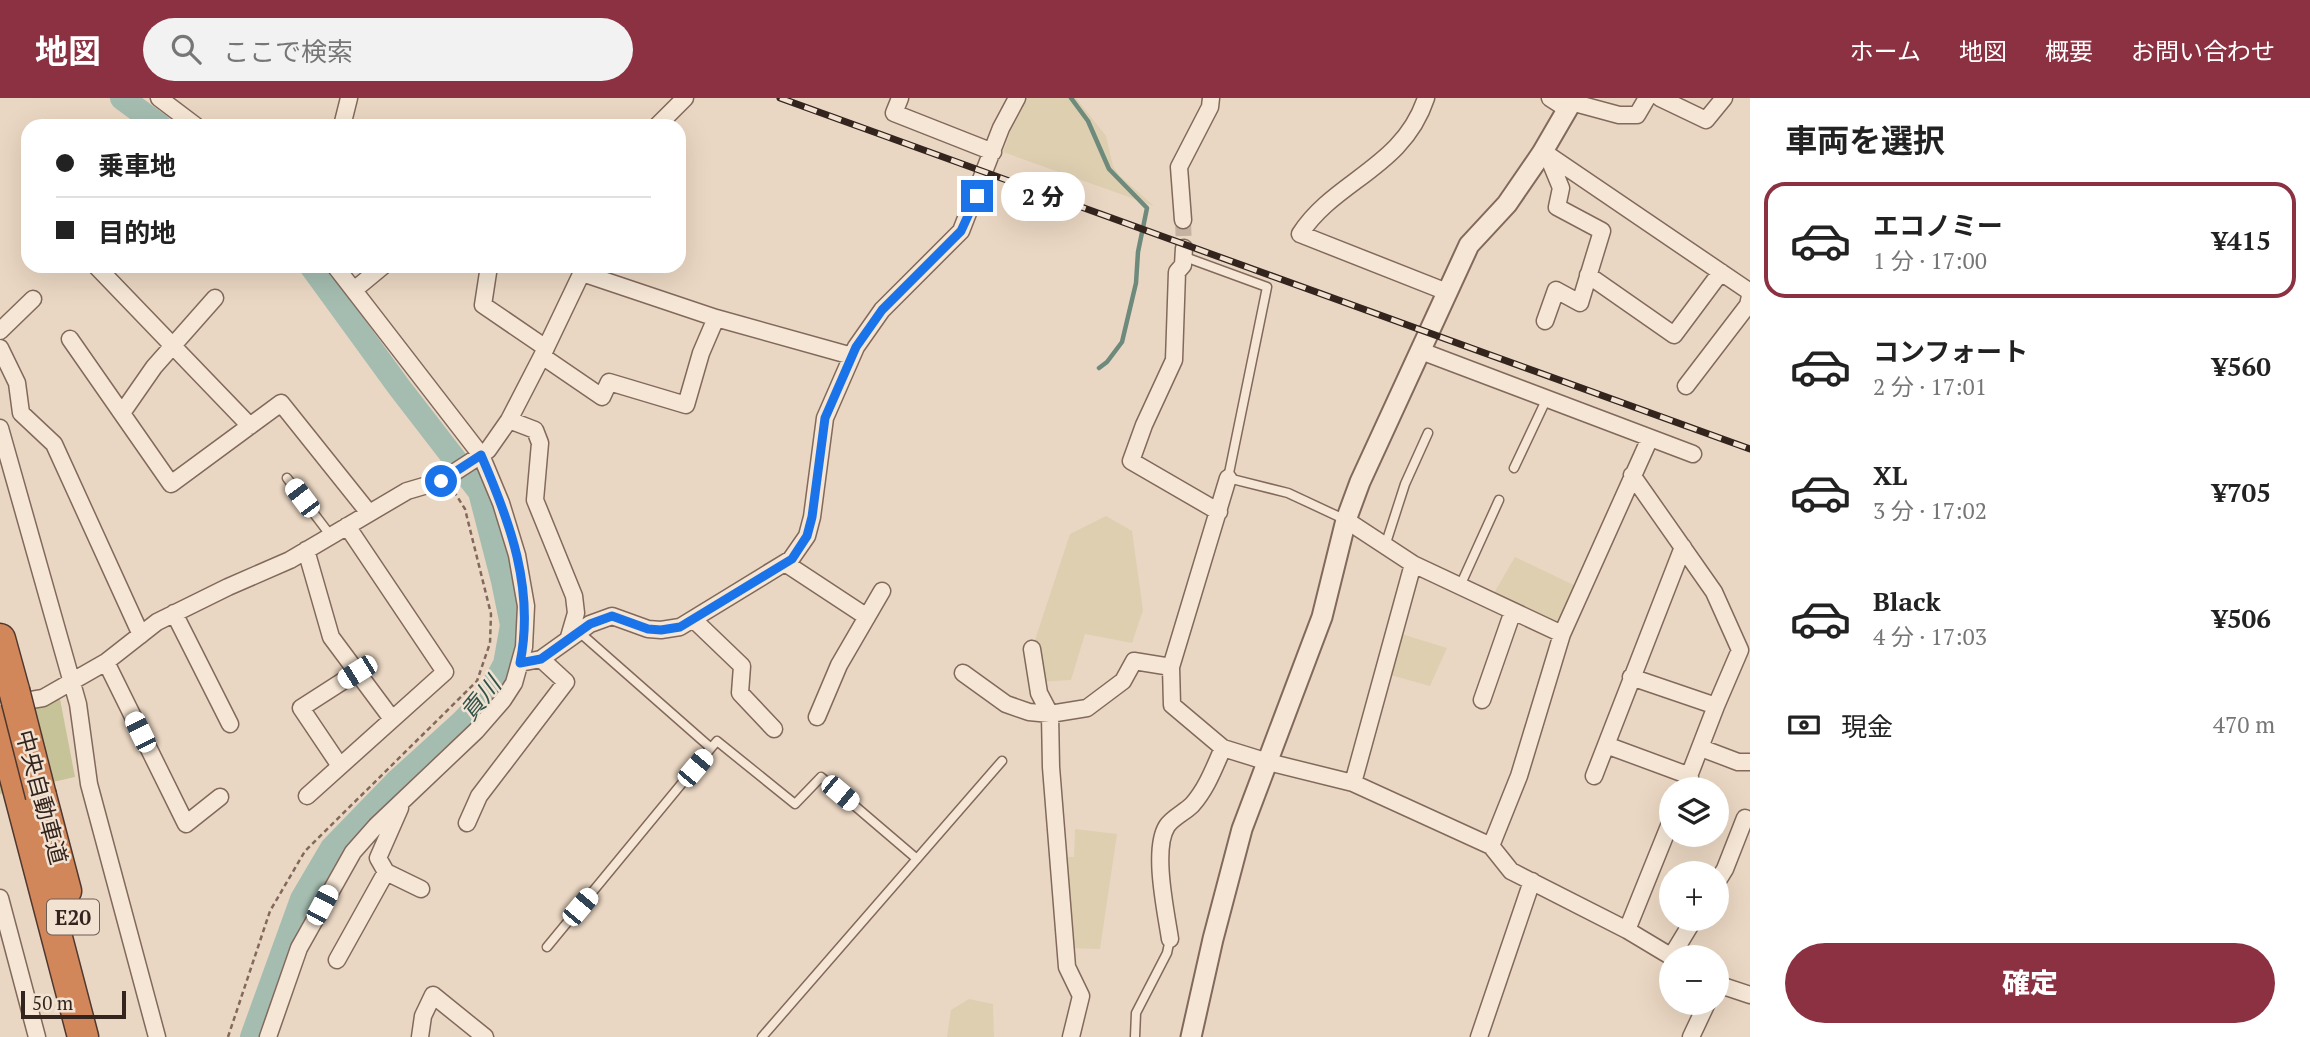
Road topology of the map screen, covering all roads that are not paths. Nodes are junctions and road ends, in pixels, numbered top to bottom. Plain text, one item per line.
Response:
1 (159, 98) edge
2 (349, 98) edge
3 (685, 98) edge
4 (900, 98) edge
5 (1017, 98) edge
6 (1211, 98) edge
7 (1426, 98) edge
8 (1550, 98) edge
9 (1647, 98) edge
10 (1660, 98) edge
11 (1724, 98) edge
12 (1571, 103) edge
13 (187, 119) edge
14 (344, 119) edge
15 (664, 119) edge
16 (993, 152) junction
17 (1545, 154) junction
18 (1183, 220) tunnel mouth
19 (1184, 252) joint
20 (1721, 272) junction
21 (103, 273) edge
22 (341, 273) edge
23 (375, 273) edge
24 (488, 273) edge
25 (582, 273) edge
26 (591, 273) edge
27 (1588, 275) junction
28 (354, 290) junction
29 (1447, 292) junction
30 (1750, 294) edge
31 (215, 298) dead end
32 (33, 299) dead end
33 (716, 318) junction
34 (1545, 321) dead end
35 (0, 331) edge
36 (70, 339) dead end
37 (173, 346) junction
38 (0, 348) edge
39 (1422, 351) junction
40 (544, 352) junction
41 (852, 356) junction
42 (1686, 386) dead end
43 (1547, 398) junction
44 (121, 412) junction
45 (509, 419) junction
46 (250, 426) junction
47 (0, 428) edge
48 (1429, 433) dead end
49 (1650, 438) junction
50 (1693, 454) dead end
51 (478, 457) junction
52 (1514, 468) dead end
53 (1632, 475) junction
54 (287, 478) dead end
55 (1228, 478) junction
56 (1499, 500) dead end
57 (1219, 512) junction
58 (369, 513) junction
59 (1346, 520) junction
60 (347, 526) junction
61 (331, 536) junction
62 (1385, 546) junction
63 (1683, 547) junction
64 (306, 550) junction
65 (785, 563) junction
66 (1413, 564) junction
67 (1460, 586) junction
68 (882, 591) dead end
69 (1513, 611) junction
70 (174, 613) junction
71 (867, 617) junction
72 (693, 619) junction
73 (573, 634) junction
74 (1562, 634) junction
75 (141, 635) junction
76 (0, 639) edge
77 (1032, 649) dead end
78 (541, 659) junction
79 (106, 663) junction
80 (520, 663) junction
81 (1171, 667) junction
82 (357, 672) junction
83 (963, 673) dead end
84 (1631, 677) junction
85 (71, 682) junction
86 (7, 698) edge
87 (1482, 700) dead end
88 (1716, 706) junction
89 (1050, 714) junction
90 (817, 717) dead end
91 (392, 719) junction
92 (0, 720) edge
93 (230, 724) dead end
94 (774, 729) dead end
95 (1606, 745) junction
96 (711, 748) junction
97 (1223, 748) junction
98 (1700, 748) junction
99 (1002, 761) dead end
100 (1750, 761) edge
101 (1268, 762) junction
102 (340, 766) junction
103 (1594, 776) dead end
104 (1676, 777) edge
105 (1689, 777) edge
106 (1353, 783) junction
107 (307, 796) dead end
108 (220, 797) dead end
109 (31, 799) junction
110 (404, 799) junction
111 (1745, 818) dead end
112 (467, 823) dead end
113 (1491, 846) junction
114 (1661, 847) edge
115 (917, 859) junction
116 (1728, 861) edge
117 (386, 872) junction
118 (1532, 881) junction
119 (421, 889) dead end
120 (0, 898) edge
121 (1627, 930) junction
122 (1170, 939) joint
123 (547, 947) dead end
124 (1659, 949) edge
125 (337, 960) dead end
126 (1729, 988) edge
127 (1750, 995) edge
128 (1701, 1015) edge
129 (37, 1037) edge
130 (83, 1037) edge
131 (104, 1037) edge
132 (157, 1037) edge
133 (268, 1037) edge
134 (420, 1037) edge
135 (485, 1037) edge
136 (762, 1037) edge
137 (1071, 1037) edge
138 (1135, 1037) edge
139 (1191, 1037) edge
140 (1479, 1037) edge
141 (1691, 1037) edge

1 - 13 street
2 - 14 street
3 - 15 street
4 - 16 street
5 - 16 street
6 - 18 street
7 - 29 street
8 - 12 street
9 - 12 street
10 - 11 street
12 - 17 street
16 - 41 street
17 - 20 street
17 - 27 street
17 - 29 street
19 - 55 lane
19 - 57 street
20 - 27 street
20 - 30 street
21 - 37 street
22 - 28 street
23 - 28 street
24 - 40 street
25 - 40 street
26 - 33 street
27 - 34 street
28 - 51 street
29 - 39 street
30 - 42 street
31 - 37 street
32 - 35 street
33 - 40 street
33 - 41 street
36 - 44 street
37 - 44 street
37 - 46 street
38 - 75 street
39 - 43 street
39 - 59 street
40 - 45 street
41 - 65 street
43 - 49 street
43 - 52 lane
44 - 46 street
45 - 51 street
45 - 73 street
46 - 58 street
47 - 85 street
48 - 62 lane
49 - 50 street
49 - 53 street
51 - 58 street
51 - 80 street
53 - 63 street
53 - 74 street
54 - 61 lane
55 - 57 street
55 - 59 lane
56 - 67 lane
57 - 81 street
58 - 60 street
59 - 62 street
59 - 101 street
60 - 61 street
60 - 91 street
61 - 64 street
62 - 66 street
63 - 84 street
63 - 88 street
64 - 70 street
64 - 82 street
65 - 71 street
65 - 72 street
66 - 67 street
66 - 106 street
67 - 69 street
68 - 71 street
69 - 74 street
69 - 87 street
70 - 75 street
70 - 93 street
71 - 90 street
72 - 73 street
72 - 94 street
73 - 78 street
73 - 96 lane
74 - 113 street
75 - 79 street
76 - 86 highway, 中央自動車道 / E20
77 - 89 street
78 - 80 street
78 - 112 street
79 - 85 street
79 - 108 street
80 - 110 street
81 - 89 street
81 - 97 street
82 - 91 street
82 - 102 street
83 - 89 street
84 - 88 street
84 - 95 street
85 - 86 street
85 - 132 street
86 - 109 highway, 中央自動車道 / E20, bridge
88 - 98 street
89 - 137 street
91 - 102 street
92 - 109 highway, 中央自動車道 / E20
95 - 103 street
95 - 104 street
96 - 115 lane
96 - 123 lane
97 - 101 street
97 - 122 street
98 - 100 street
98 - 105 street
99 - 115 lane
101 - 106 street
101 - 139 street
102 - 107 street
106 - 113 street
109 - 130 highway, 中央自動車道 / E20
109 - 131 highway, 中央自動車道 / E20
110 - 117 street
110 - 133 street
111 - 116 street
113 - 118 street
114 - 121 street
115 - 136 lane
117 - 119 street
117 - 125 street
118 - 121 street
118 - 140 street
120 - 129 street
121 - 124 street
122 - 138 lane
126 - 127 street
128 - 141 street
134 - 135 street

